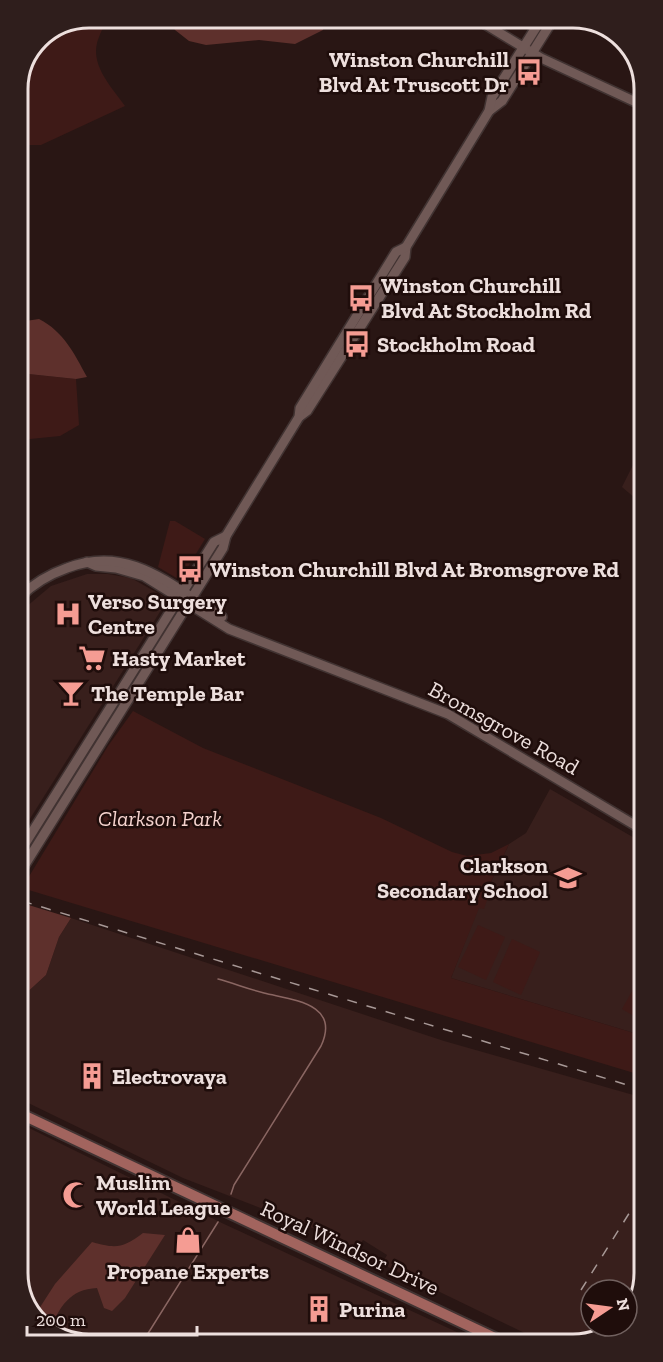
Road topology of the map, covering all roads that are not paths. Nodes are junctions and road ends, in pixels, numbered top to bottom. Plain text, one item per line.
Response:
1 (494, 29) edge
2 (535, 29) edge
3 (547, 29) edge
4 (523, 47) junction
5 (532, 53) junction
6 (634, 101) edge
7 (489, 111) junction
8 (226, 536) junction
9 (29, 590) edge
10 (181, 595) junction
11 (190, 601) junction
12 (634, 825) edge
13 (28, 838) edge
14 (28, 859) edge
15 (28, 1118) edge
16 (486, 1334) edge

1 - 4 main road
2 - 4 main road
3 - 5 main road
4 - 5 main road
4 - 7 main road
5 - 6 main road
5 - 7 main road
7 - 8 main road
8 - 10 main road
8 - 11 main road
9 - 10 main road, Bromsgrove Road
10 - 11 main road, Bromsgrove Road
10 - 13 main road
11 - 12 main road, Bromsgrove Road
11 - 14 main road
15 - 16 main road, Royal Windsor Drive

